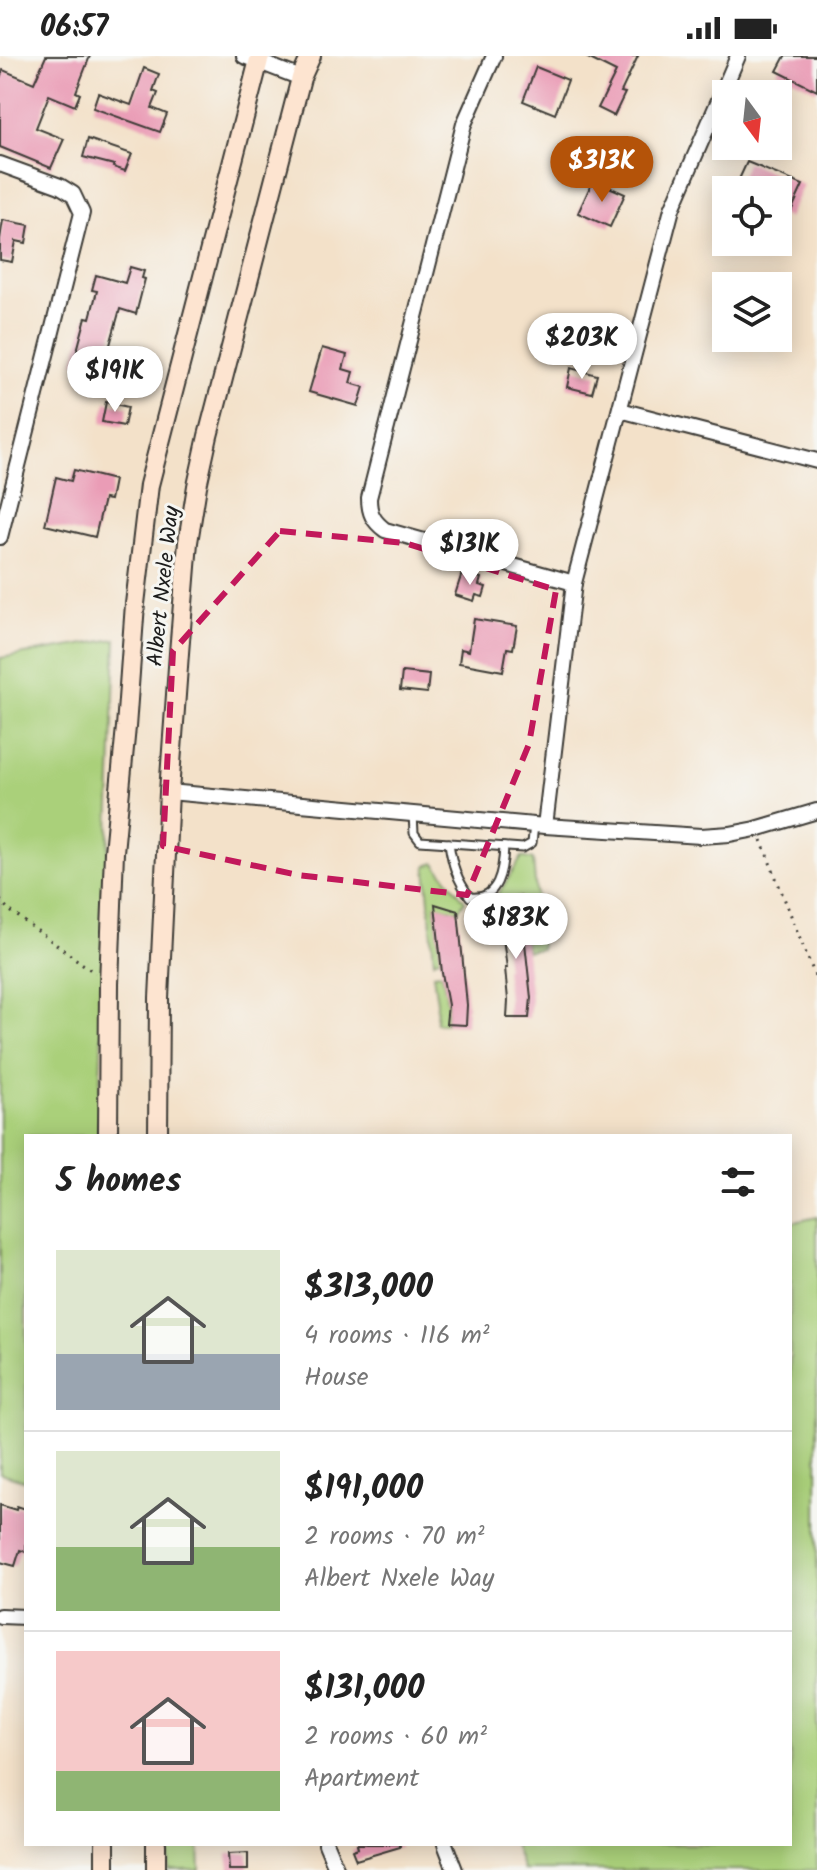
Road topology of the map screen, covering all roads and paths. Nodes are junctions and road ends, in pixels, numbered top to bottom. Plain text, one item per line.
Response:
1 (311, 56) edge
2 (494, 56) edge
3 (738, 56) edge
4 (254, 58) edge
5 (301, 78) junction
6 (0, 164) edge
7 (620, 410) junction
8 (817, 461) edge
9 (0, 537) edge
10 (574, 583) junction
11 (169, 792) junction
12 (817, 811) edge
13 (413, 814) junction
14 (540, 825) junction
15 (756, 829) junction
16 (449, 843) junction
17 (504, 847) junction
18 (0, 900) edge
19 (817, 981) edge
20 (109, 984) junction
21 (108, 1134) edge
22 (158, 1134) edge
23 (0, 1616) edge
24 (24, 1617) edge
25 (105, 1846) edge
26 (156, 1846) edge
27 (327, 1846) edge
28 (446, 1846) edge
29 (105, 1870) edge
30 (156, 1870) edge
31 (337, 1870) edge
32 (455, 1870) edge

1 - 5 main road, Albert Nxele Way
2 - 10 street
3 - 7 street
4 - 5 street
4 - 20 main road, Albert Nxele Way
5 - 11 main road, Albert Nxele Way
6 - 9 street
7 - 8 street
7 - 10 street
10 - 14 street
11 - 13 street
11 - 22 main road, Albert Nxele Way
12 - 15 street
13 - 14 street
13 - 16 lane
14 - 15 street
14 - 17 lane
15 - 19 path
16 - 17 lane
16 - 17 lane
18 - 20 path
20 - 21 main road, Albert Nxele Way
23 - 24 street
25 - 29 main road
26 - 30 main road
27 - 31 street
28 - 32 street

